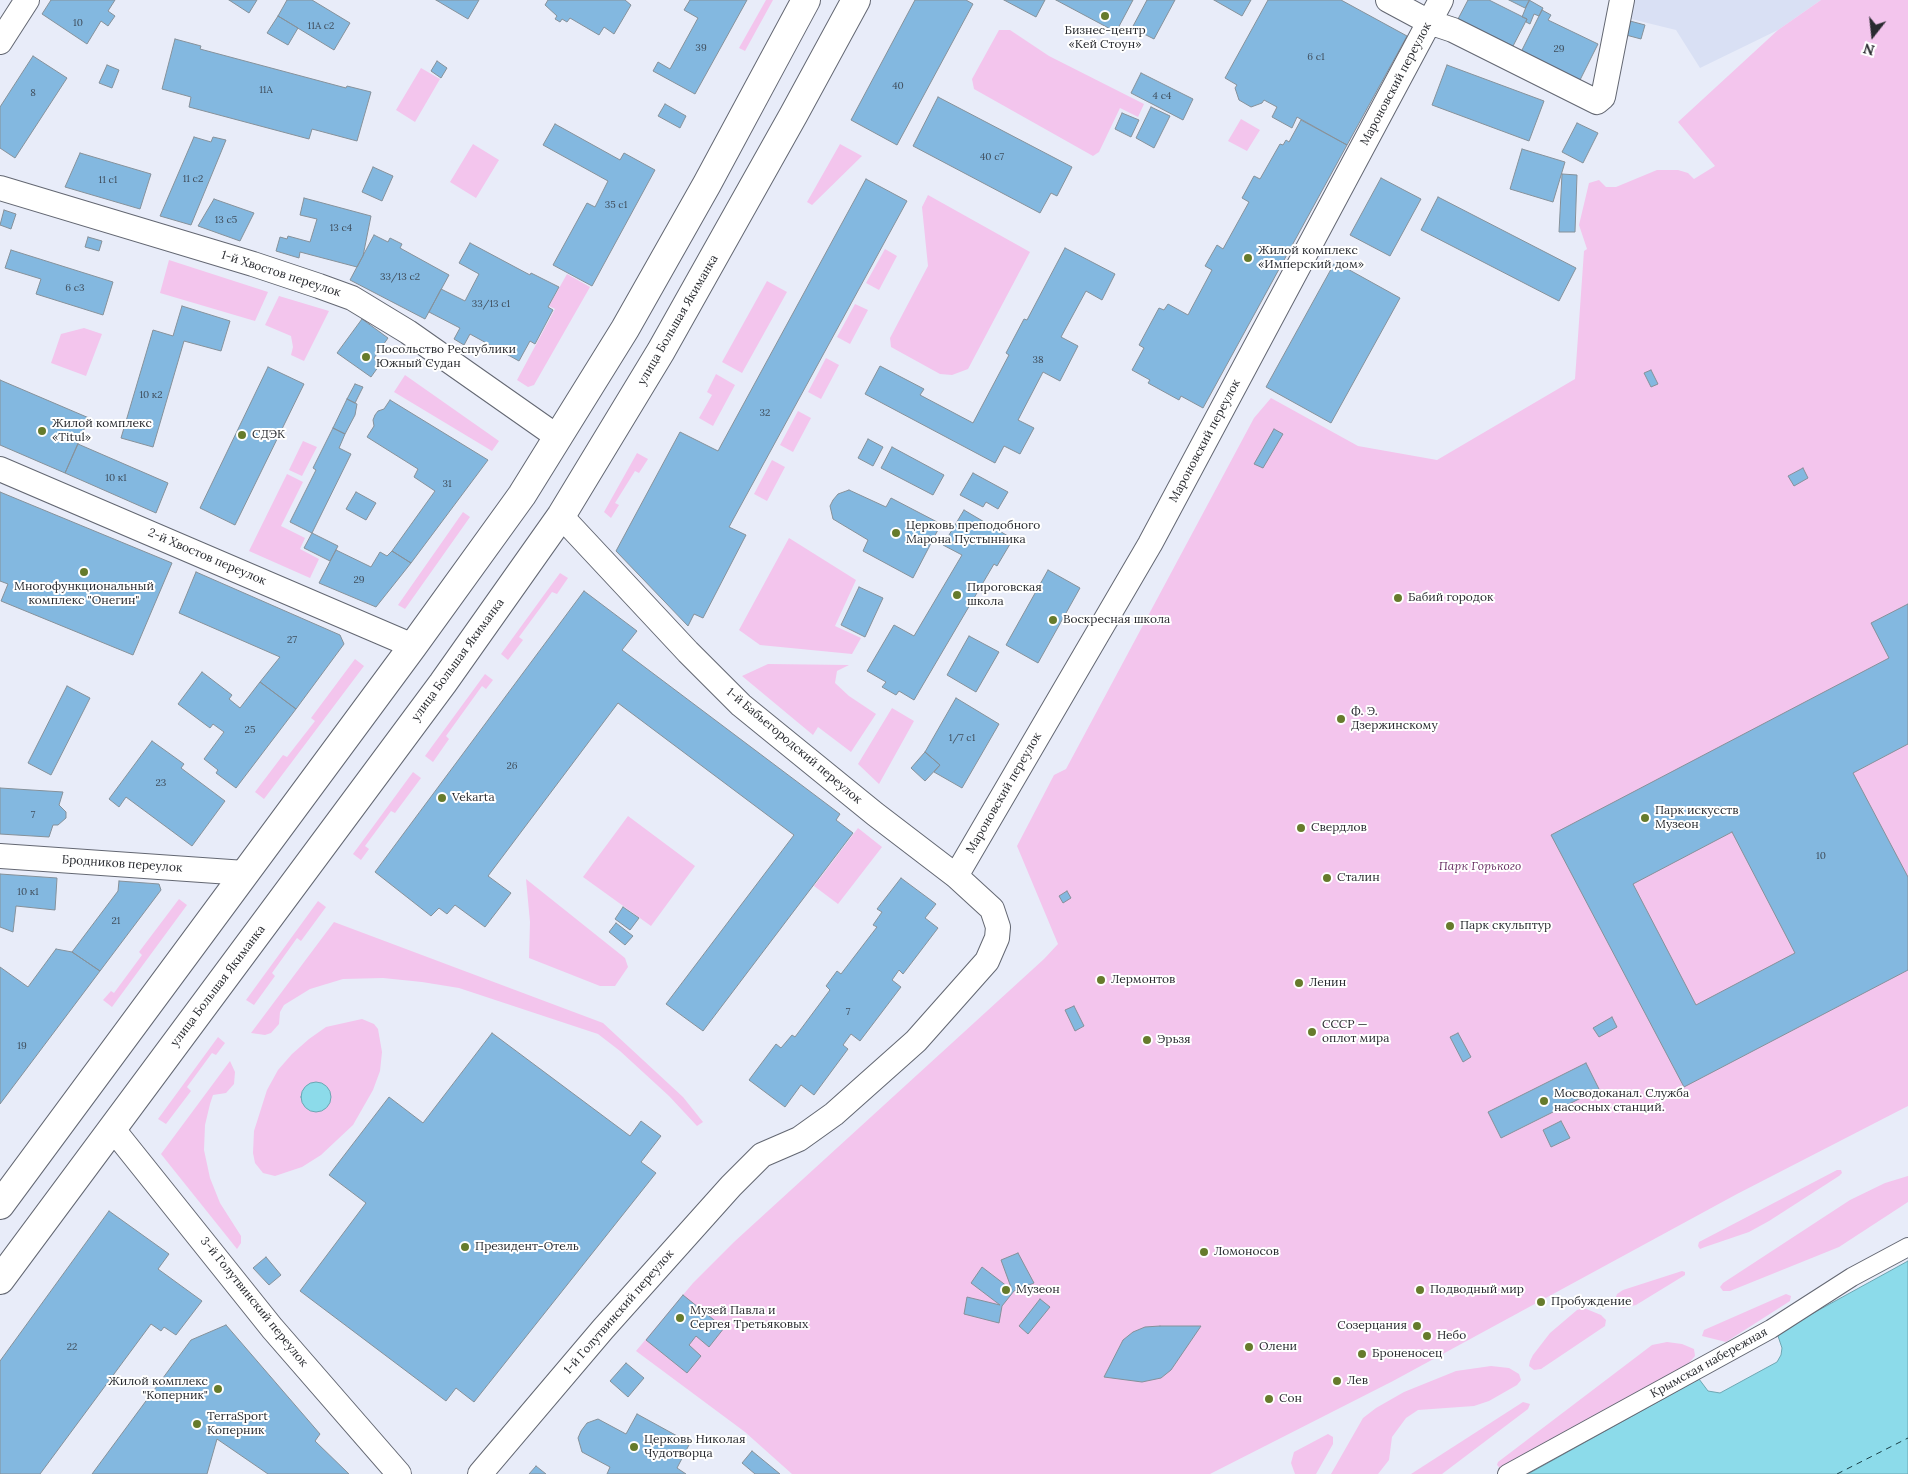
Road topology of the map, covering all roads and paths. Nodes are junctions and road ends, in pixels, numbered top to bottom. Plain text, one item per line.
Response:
1 (27, 0) edge
2 (806, 0) edge
3 (856, 0) edge
4 (1388, 0) edge
5 (1441, 0) edge
6 (1622, 0) edge
7 (1429, 22) junction
8 (0, 42) edge
9 (0, 188) edge
10 (559, 438) junction
11 (0, 469) edge
12 (561, 516) junction
13 (413, 646) junction
14 (0, 856) edge
15 (245, 873) junction
16 (956, 876) junction
17 (112, 1128) junction
18 (762, 1155) joint
19 (0, 1205) edge
20 (1908, 1248) edge
21 (0, 1280) edge
22 (399, 1474) edge
23 (480, 1474) edge
24 (1507, 1474) edge

1 - 8 street
2 - 10 main road
3 - 12 main road, улица Большая Якиманка
4 - 7 street
5 - 7 street, Мароновский переулок
6 - 7 street
7 - 16 street, Мароновский переулок
9 - 10 street, 1-й Хвостов переулок
10 - 13 main road
11 - 13 street, 2-й Хвостов переулок
12 - 16 street, 1-й Бабьегородский переулок
12 - 17 main road, улица Большая Якиманка
13 - 15 main road
14 - 15 street, Бродников переулок
15 - 19 main road
16 - 18 street, 1-й Бабьегородский переулок
17 - 21 main road, улица Большая Якиманка
17 - 22 street, 3-й Голутвинский переулок
18 - 23 street, 1-й Голутвинский переулок
20 - 24 street, Крымская набережная

